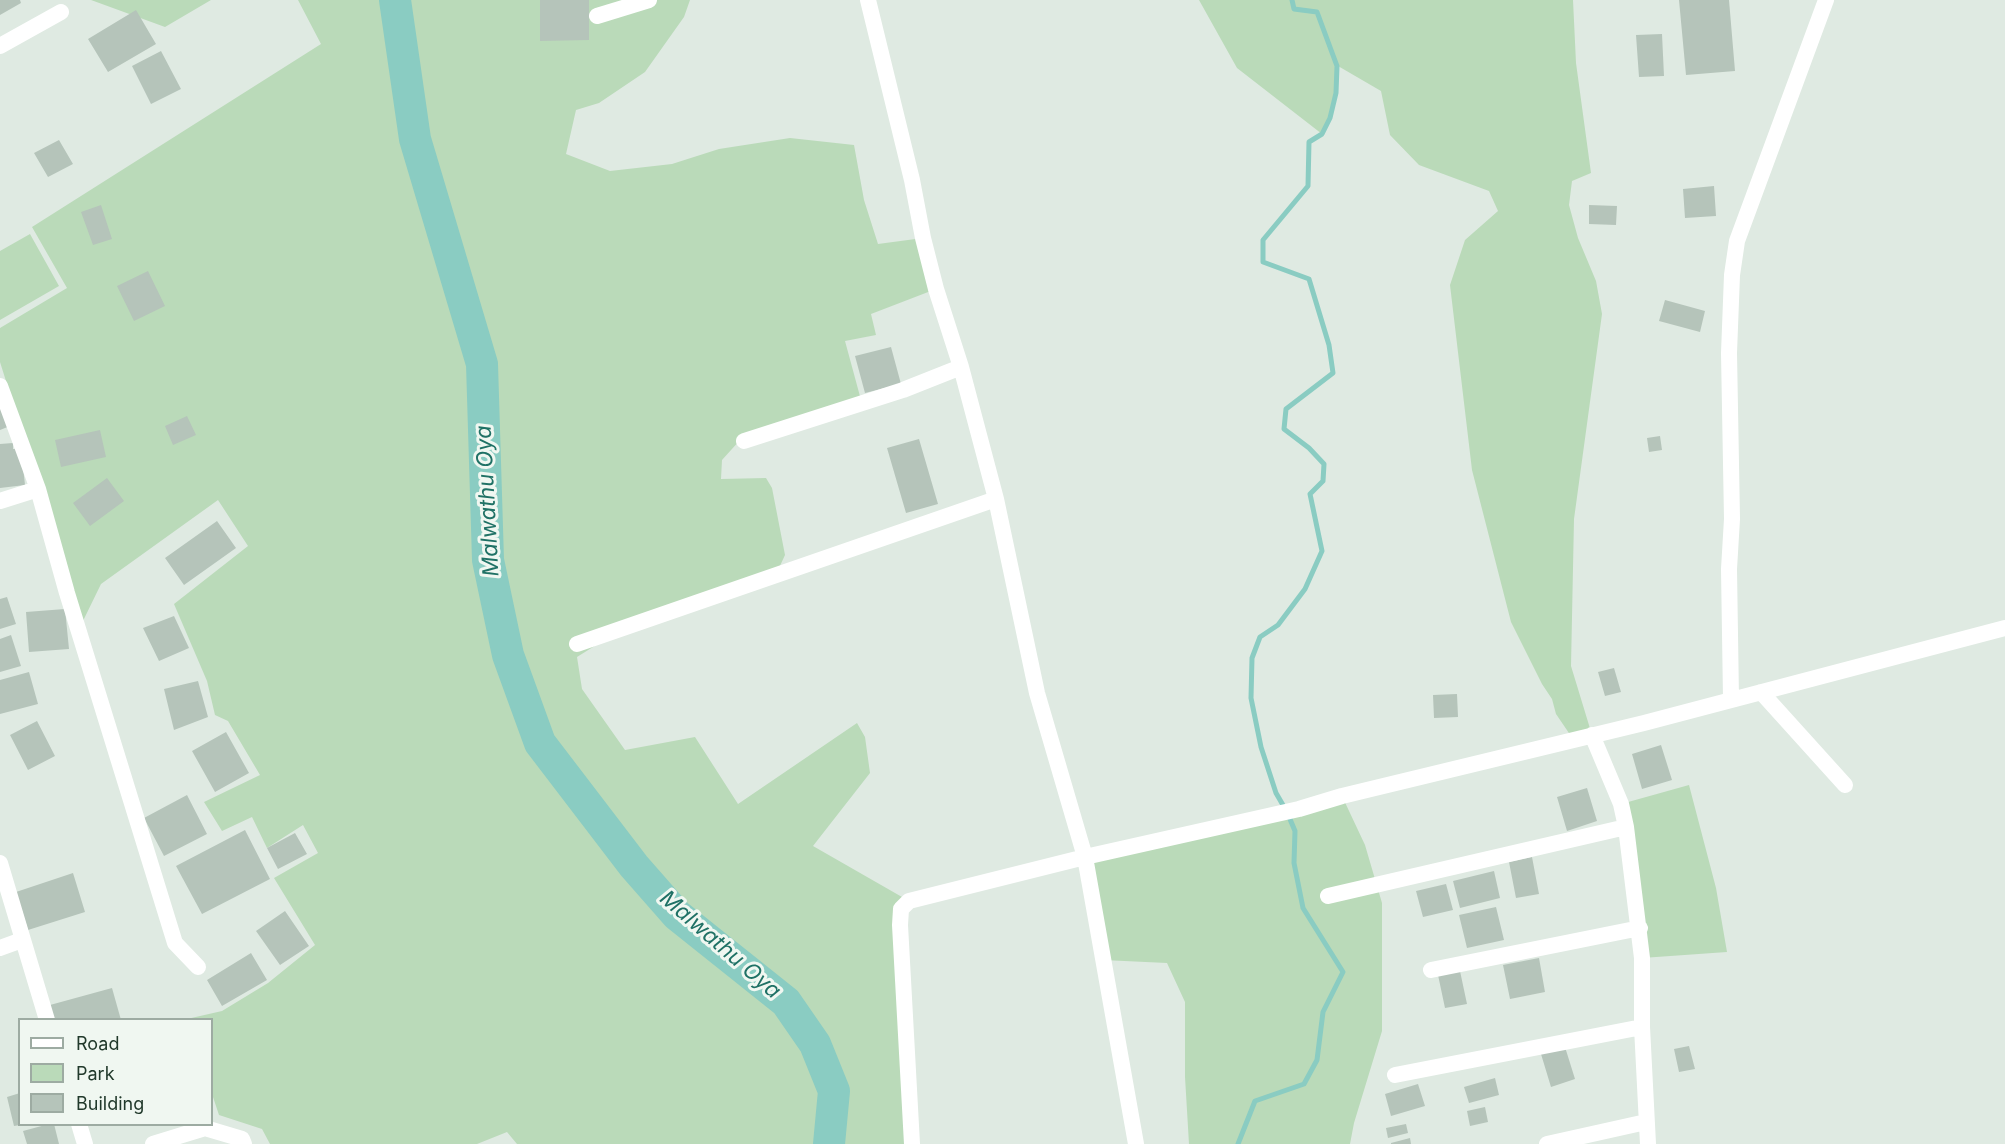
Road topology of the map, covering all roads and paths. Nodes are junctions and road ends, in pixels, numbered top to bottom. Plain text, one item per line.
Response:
1 (649, 0) edge
2 (868, 0) edge
3 (1826, 0) edge
4 (61, 12) dead end
5 (597, 16) dead end
6 (0, 46) edge
7 (961, 367) junction
8 (0, 386) edge
9 (744, 441) dead end
10 (38, 489) junction
11 (996, 499) junction
12 (0, 501) edge
13 (2005, 628) edge
14 (577, 644) dead end
15 (1761, 692) junction
16 (1731, 699) junction
17 (1592, 735) junction
18 (1845, 785) dead end
19 (1626, 827) junction
20 (1085, 857) junction
21 (0, 863) edge
22 (1328, 896) dead end
23 (1640, 928) junction
24 (22, 940) junction
25 (0, 948) edge
26 (198, 967) dead end
27 (1431, 970) dead end
28 (46, 1018) edge
29 (1642, 1027) junction
30 (1395, 1076) dead end
31 (1646, 1122) junction
32 (79, 1126) edge
33 (85, 1144) edge
34 (153, 1144) edge
35 (244, 1144) edge
36 (912, 1144) edge
37 (1136, 1144) edge
38 (1547, 1144) edge
39 (1648, 1144) edge

1 - 5 street
2 - 7 street
3 - 16 street
4 - 6 street
7 - 9 street
7 - 11 street
8 - 10 street
10 - 12 street
10 - 26 street
11 - 14 street
11 - 20 street
13 - 15 street
15 - 16 street
15 - 18 street
16 - 17 street
17 - 19 street
17 - 20 street
19 - 22 street
19 - 23 street
20 - 36 street
20 - 37 street
21 - 24 street
23 - 27 street
23 - 29 street
24 - 25 street
24 - 28 street
29 - 30 street
29 - 31 street
31 - 38 street
31 - 39 street
32 - 33 street
34 - 35 street

